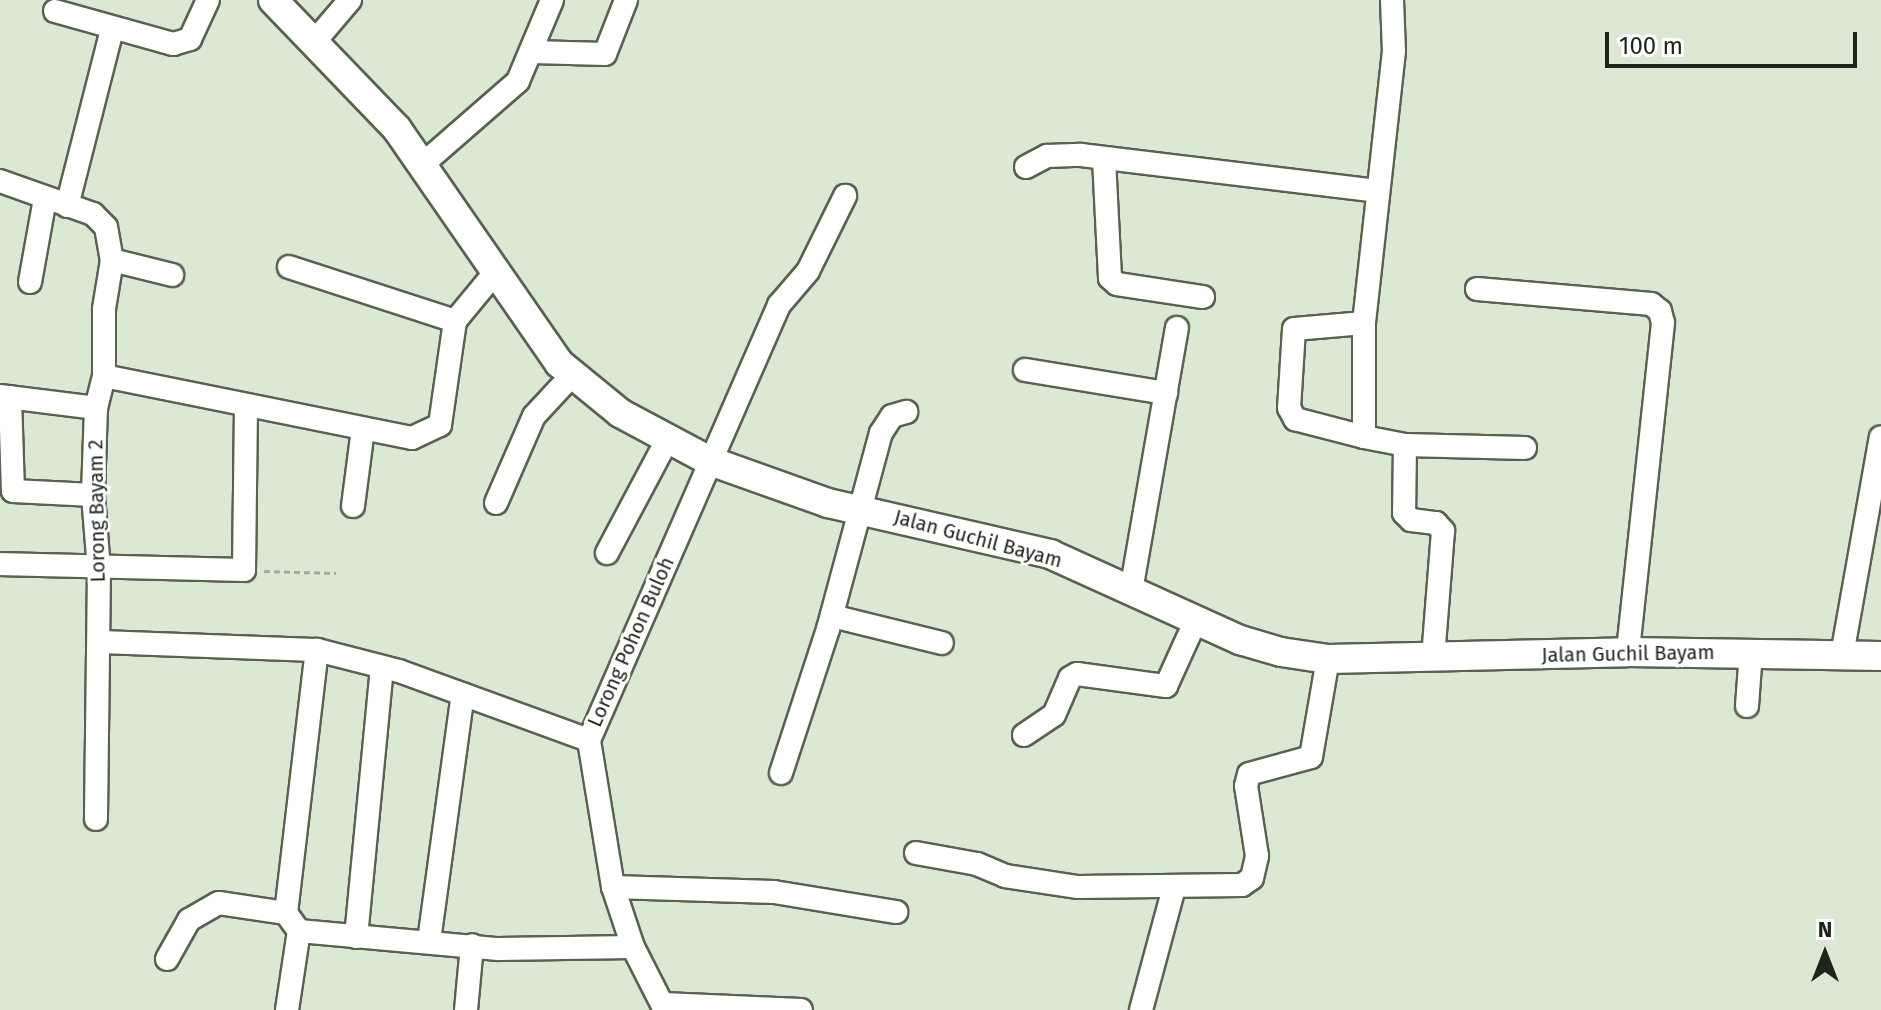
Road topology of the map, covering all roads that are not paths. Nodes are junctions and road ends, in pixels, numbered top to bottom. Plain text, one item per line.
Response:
1 (208, 0) edge
2 (273, 0) edge
3 (350, 0) edge
4 (552, 0) edge
5 (626, 0) edge
6 (1392, 0) edge
7 (55, 11) dead end
8 (112, 29) junction
9 (315, 41) junction
10 (532, 52) junction
11 (1104, 159) junction
12 (423, 164) junction
13 (1026, 167) dead end
14 (0, 181) edge
15 (1377, 191) junction
16 (845, 196) dead end
17 (45, 199) junction
18 (67, 206) junction
19 (112, 260) junction
20 (289, 267) dead end
21 (172, 275) dead end
22 (493, 275) junction
23 (30, 282) dead end
24 (1477, 289) dead end
25 (1203, 297) dead end
26 (455, 321) junction
27 (1364, 323) junction
28 (1177, 328) dead end
29 (1025, 370) dead end
30 (572, 375) junction
31 (104, 376) junction
32 (1166, 393) junction
33 (5, 396) edge
34 (246, 406) junction
35 (96, 408) junction
36 (906, 412) dead end
37 (363, 429) junction
38 (1364, 437) junction
39 (1881, 437) edge
40 (667, 440) junction
41 (1405, 445) junction
42 (1525, 448) dead end
43 (710, 461) junction
44 (93, 495) junction
45 (496, 503) dead end
46 (353, 506) dead end
47 (859, 510) junction
48 (607, 553) dead end
49 (0, 564) edge
50 (99, 570) junction
51 (1131, 591) junction
52 (832, 616) junction
53 (1196, 620) junction
54 (99, 642) junction
55 (942, 643) dead end
56 (317, 650) junction
57 (1628, 652) junction
58 (1751, 652) junction
59 (1842, 655) junction
60 (1881, 656) edge
61 (1433, 658) junction
62 (1328, 659) junction
63 (382, 667) junction
64 (463, 694) junction
65 (1747, 706) dead end
66 (1024, 735) dead end
67 (589, 740) junction
68 (781, 773) dead end
69 (96, 819) dead end
70 (916, 853) dead end
71 (613, 887) junction
72 (1174, 888) junction
73 (896, 912) dead end
74 (286, 913) junction
75 (299, 931) junction
76 (356, 937) junction
77 (429, 941) junction
78 (472, 945) junction
79 (633, 947) junction
80 (167, 959) dead end
81 (664, 1007) edge
82 (287, 1010) edge
83 (466, 1010) edge
84 (801, 1010) edge
85 (1143, 1010) edge

1 - 8 street
2 - 9 main road, Jalan Guchil Bayam
3 - 9 street
4 - 10 street
5 - 10 street
6 - 15 street
7 - 8 street
8 - 18 street
9 - 12 main road, Jalan Guchil Bayam
10 - 12 street
11 - 13 street
11 - 15 street
11 - 25 street
12 - 22 main road, Jalan Guchil Bayam
14 - 17 street, Lorong Bayam 2
15 - 27 street
16 - 43 street, Lorong Pohon Buloh
17 - 18 street, Lorong Bayam 2
17 - 23 street
18 - 19 street, Lorong Bayam 2
19 - 21 street
19 - 31 street, Lorong Bayam 2
20 - 26 street
22 - 26 street
22 - 30 main road, Jalan Guchil Bayam
24 - 57 street
26 - 37 street
27 - 38 street
27 - 38 street
28 - 32 street
29 - 32 street
30 - 40 main road, Jalan Guchil Bayam
30 - 45 street
31 - 34 street
31 - 35 street, Lorong Bayam 2
32 - 51 street
33 - 35 street
33 - 44 street
34 - 37 street
34 - 50 street
35 - 44 street, Lorong Bayam 2
36 - 47 street
37 - 46 street
38 - 41 street
39 - 59 street
40 - 43 main road, Jalan Guchil Bayam
40 - 48 street
41 - 42 street
41 - 61 street
43 - 47 main road, Jalan Guchil Bayam
43 - 67 street, Lorong Pohon Buloh
44 - 50 street, Lorong Bayam 2
47 - 51 main road, Jalan Guchil Bayam
47 - 52 street
49 - 50 street
50 - 54 street, Lorong Bayam 2
51 - 53 main road, Jalan Guchil Bayam
52 - 55 street
52 - 68 street
53 - 62 main road, Jalan Guchil Bayam
53 - 66 street
54 - 56 street
54 - 69 street, Lorong Bayam 2
56 - 63 street
56 - 74 street
57 - 58 main road, Jalan Guchil Bayam
57 - 61 main road, Jalan Guchil Bayam
58 - 59 main road, Jalan Guchil Bayam
58 - 65 street
59 - 60 main road, Jalan Guchil Bayam
61 - 62 main road, Jalan Guchil Bayam
62 - 72 street
63 - 64 street
63 - 76 street
64 - 67 street
64 - 77 street
67 - 71 street, Lorong Pohon Buloh
70 - 72 street
71 - 73 street
71 - 79 street, Lorong Pohon Buloh
72 - 85 street
74 - 75 street
74 - 80 street
75 - 76 street
75 - 82 street
76 - 77 street
77 - 78 street
78 - 79 street
78 - 83 street
79 - 81 street, Lorong Pohon Buloh
81 - 84 street

